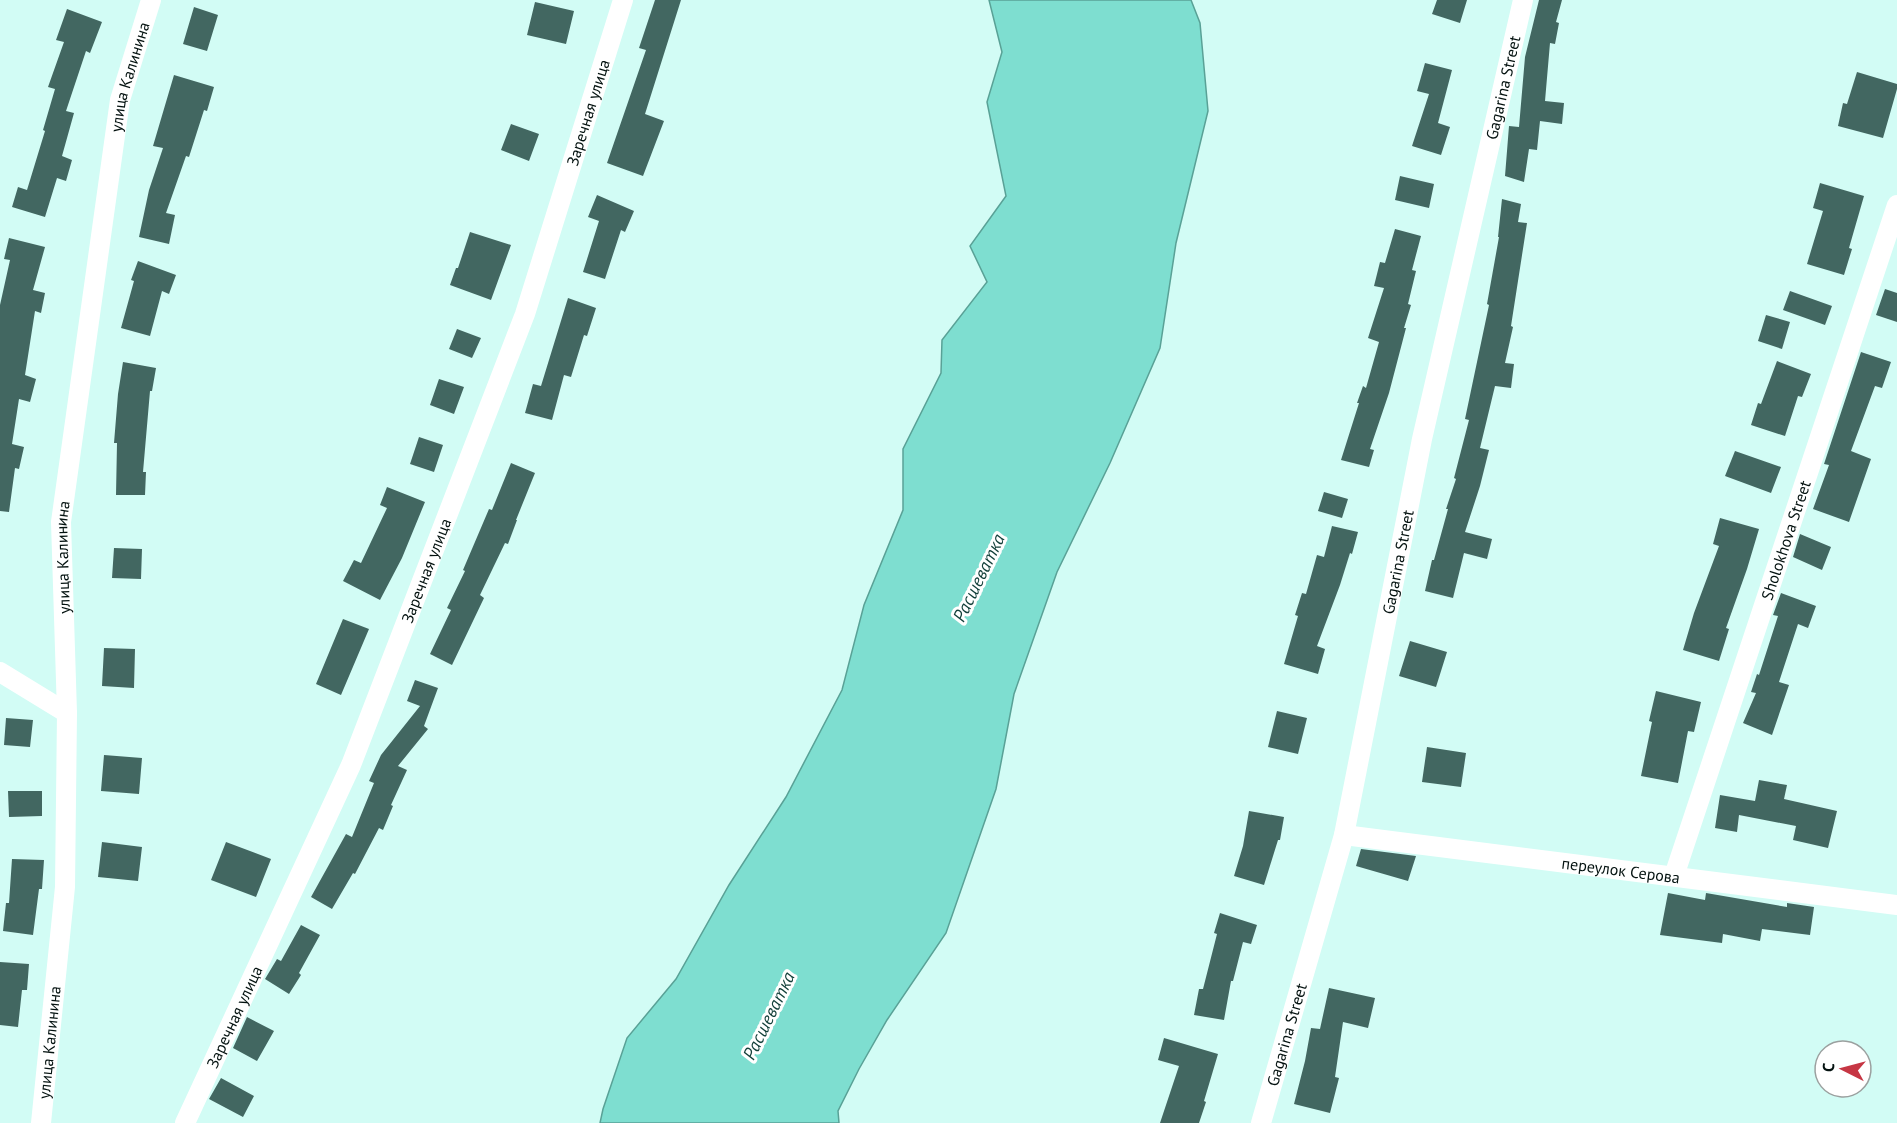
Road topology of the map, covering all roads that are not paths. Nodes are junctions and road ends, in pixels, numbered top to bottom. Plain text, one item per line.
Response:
1 (151, 0) edge
2 (623, 0) edge
3 (1523, 0) edge
4 (1897, 205) edge
5 (0, 672) edge
6 (67, 713) junction
7 (1344, 835) junction
8 (1674, 876) junction
9 (1897, 905) edge
10 (41, 1123) edge
11 (185, 1123) edge
12 (1261, 1123) edge

1 - 6 street, улица Калинина
2 - 11 street, Заречная улица
3 - 7 street, Gagarina Street
4 - 8 street, Sholokhova Street
5 - 6 street
6 - 10 street, улица Калинина
7 - 8 street, переулок Серова
7 - 12 street, Gagarina Street
8 - 9 street, переулок Серова

